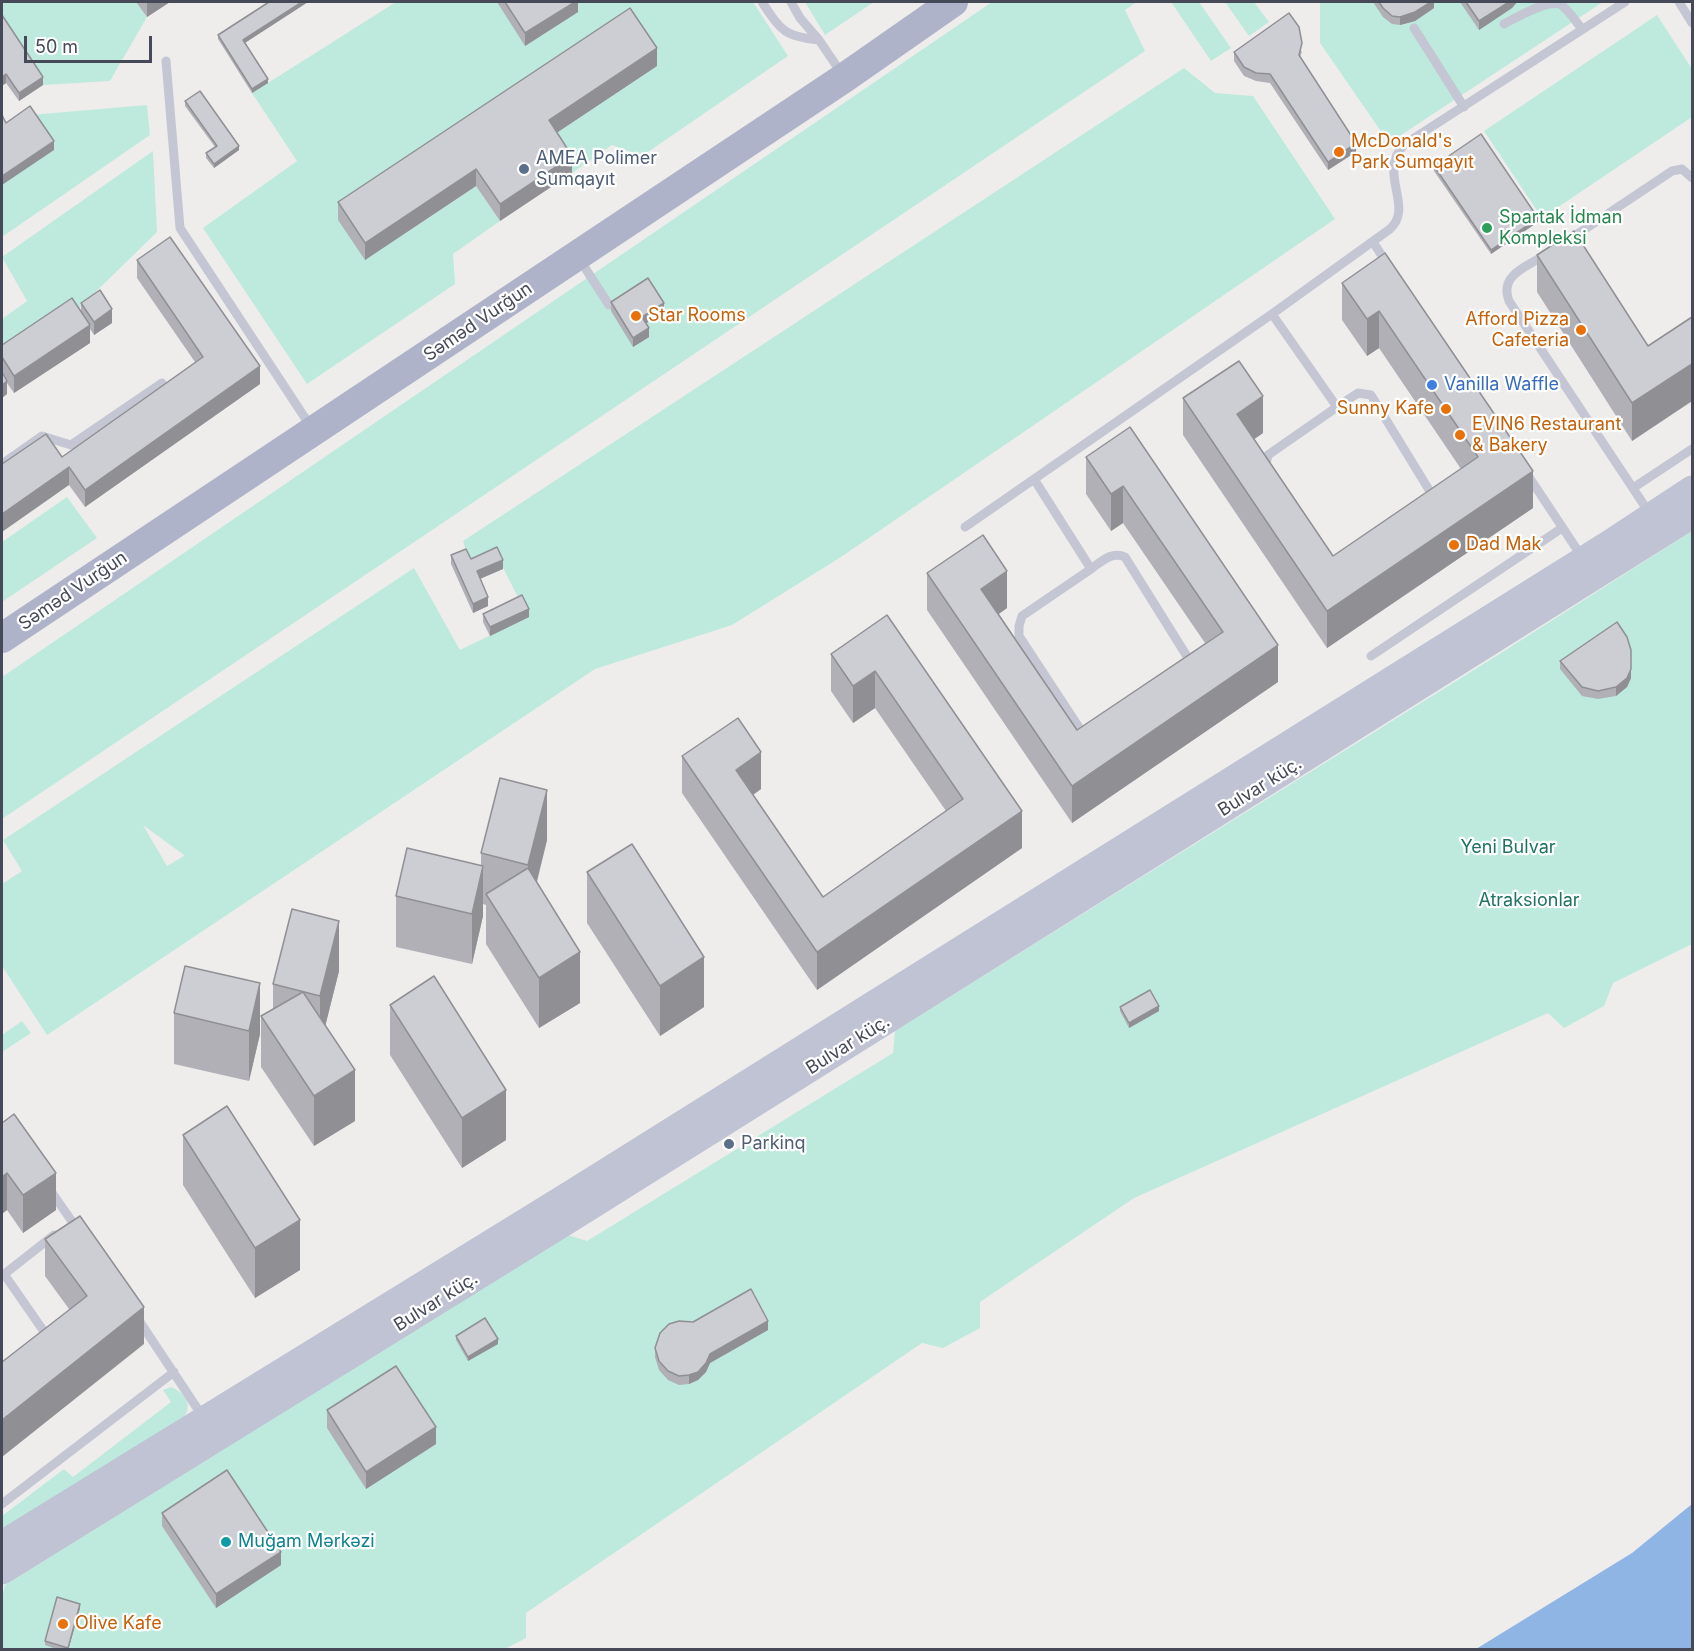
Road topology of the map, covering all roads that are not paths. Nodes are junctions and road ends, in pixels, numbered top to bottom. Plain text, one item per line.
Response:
1 (762, 2) edge
2 (791, 2) edge
3 (952, 2) edge
4 (1625, 2) edge
5 (1678, 2) edge
6 (1692, 23) edge
7 (1504, 24) dead end
8 (1413, 28) dead end
9 (1582, 29) junction
10 (819, 40) junction
11 (166, 61) dead end
12 (844, 78) junction
13 (1464, 107) junction
14 (1692, 178) edge
15 (1574, 236) junction
16 (1373, 242) junction
17 (1580, 245) edge
18 (577, 255) junction
19 (1393, 271) edge
20 (609, 304) edge
21 (1272, 314) junction
22 (162, 383) edge
23 (1337, 407) junction
24 (314, 431) junction
25 (1692, 449) edge
26 (2, 464) edge
27 (1523, 468) edge
28 (1265, 474) edge
29 (1034, 479) junction
30 (1633, 488) junction
31 (1692, 489) edge
32 (1435, 506) edge
33 (1692, 515) edge
34 (1652, 516) junction
35 (965, 527) dead end
36 (1562, 528) junction
37 (1584, 560) junction
38 (1091, 568) junction
39 (2, 638) edge
40 (1371, 656) dead end
41 (1185, 676) edge
42 (1101, 734) edge
43 (902, 998) junction
44 (45, 1182) edge
45 (578, 1202) junction
46 (72, 1221) junction
47 (85, 1240) edge
48 (3, 1275) edge
49 (129, 1306) edge
50 (41, 1352) edge
51 (174, 1372) junction
52 (205, 1419) junction
53 (2, 1504) edge
54 (3, 1559) edge

1 - 10 lane
2 - 10 lane
3 - 12 main road, Səməd Vurğun
4 - 9 lane
5 - 6 lane
7 - 9 lane
8 - 13 lane
9 - 13 lane
10 - 12 lane
11 - 24 lane
12 - 18 main road, Səməd Vurğun
13 - 16 lane
14 - 15 lane
15 - 17 lane
15 - 30 lane
16 - 19 lane
16 - 21 lane
18 - 20 lane
18 - 24 main road, Səməd Vurğun
21 - 23 lane
21 - 29 lane
22 - 26 lane
23 - 28 lane
23 - 32 lane
24 - 39 main road, Səməd Vurğun
25 - 30 lane
27 - 36 lane
29 - 35 lane
29 - 38 lane
30 - 34 lane
31 - 34 street, Bulvar küç.
33 - 43 street, Bulvar küç.
34 - 37 street, Bulvar küç.
36 - 37 lane
36 - 40 lane
37 - 43 street, Bulvar küç.
38 - 41 lane
38 - 42 lane
43 - 45 street, Bulvar küç.
44 - 46 lane
45 - 52 street, Bulvar küç.
45 - 54 street, Bulvar küç.
46 - 47 lane
46 - 48 lane
48 - 50 lane
49 - 51 lane
51 - 52 lane
51 - 53 lane
52 - 54 street, Bulvar küç.

